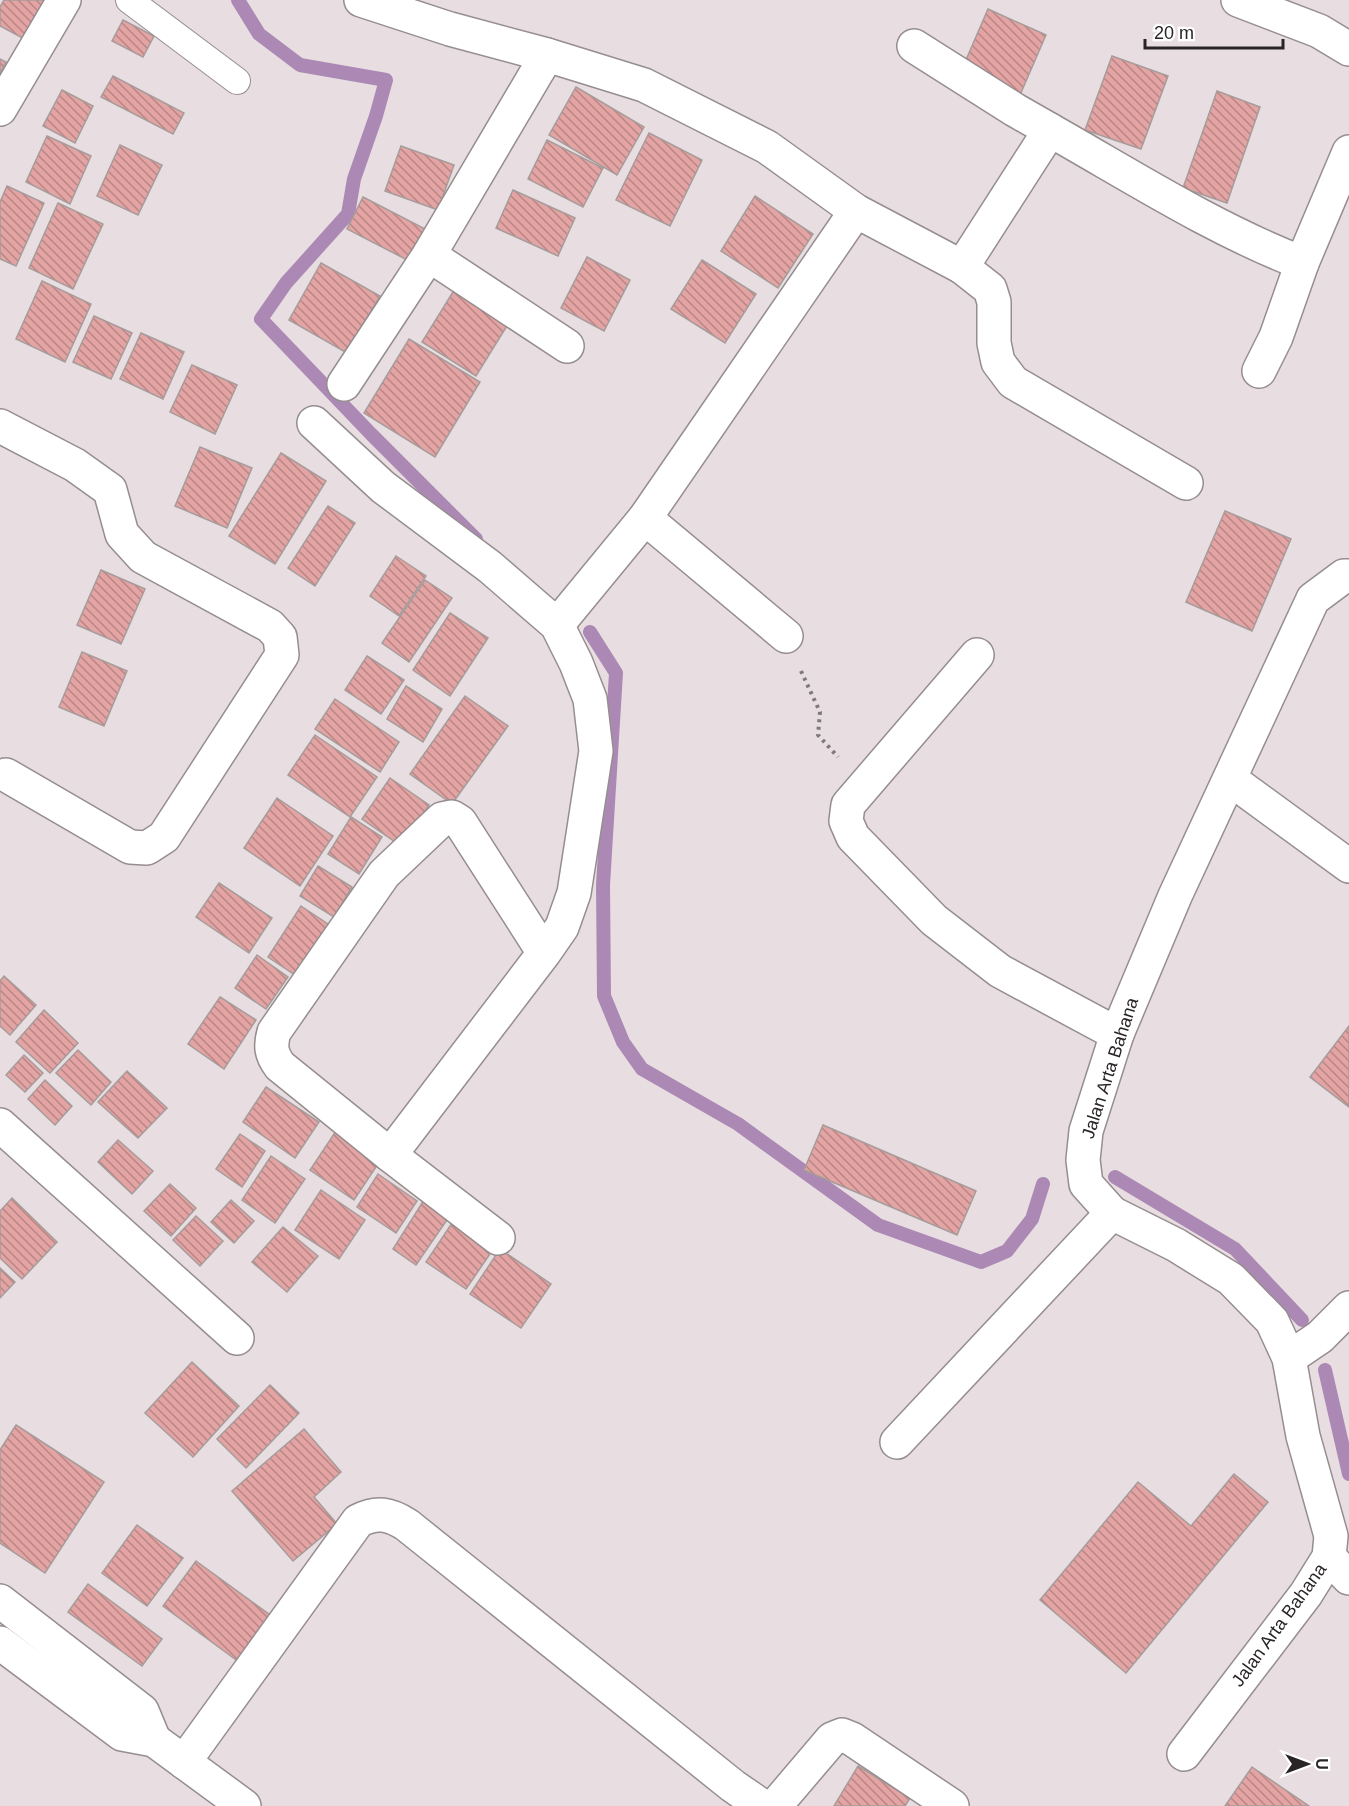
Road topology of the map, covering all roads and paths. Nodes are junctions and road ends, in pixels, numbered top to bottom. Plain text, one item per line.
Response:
1 (64, 0) edge
2 (129, 0) edge
3 (361, 0) edge
4 (1238, 0) edge
5 (914, 46) dead end
6 (1349, 49) edge
7 (547, 55) junction
8 (237, 81) dead end
9 (0, 109) edge
10 (1050, 130) junction
11 (1349, 152) edge
12 (856, 211) junction
13 (429, 255) junction
14 (1302, 263) junction
15 (962, 267) junction
16 (567, 346) dead end
17 (1259, 371) dead end
18 (344, 384) dead end
19 (314, 423) dead end
20 (0, 426) edge
21 (1186, 483) dead end
22 (645, 518) junction
23 (1349, 576) edge
24 (557, 625) junction
25 (786, 636) joint
26 (978, 655) dead end
27 (6, 775) dead end
28 (1230, 779) junction
29 (864, 787) junction
30 (1349, 866) edge
31 (544, 953) junction
32 (1117, 1034) junction
33 (0, 1125) edge
34 (390, 1155) junction
35 (1112, 1214) junction
36 (498, 1238) dead end
37 (1349, 1308) edge
38 (237, 1338) dead end
39 (1289, 1358) junction
40 (897, 1442) dead end
41 (1339, 1568) edge
42 (0, 1601) edge
43 (0, 1643) edge
44 (154, 1740) junction
45 (1184, 1754) dead end
46 (184, 1762) junction
47 (725, 1796) edge
48 (244, 1806) edge
49 (762, 1806) edge
50 (775, 1806) edge
51 (952, 1806) edge

1 - 9 street
2 - 8 lane
3 - 7 street
4 - 6 street
5 - 10 street
7 - 12 street
7 - 13 street
10 - 14 street
10 - 15 street
11 - 14 street
12 - 15 street
12 - 22 street
13 - 16 street
13 - 18 street
14 - 17 street
15 - 21 street
19 - 24 street
20 - 27 street
22 - 24 street
22 - 25 street
23 - 28 street, Jalan Arta Bahana
24 - 31 street
25 - 29 path
26 - 29 street
28 - 30 street
28 - 32 street, Jalan Arta Bahana
29 - 32 street
31 - 34 street
31 - 34 street
32 - 35 street, Jalan Arta Bahana
33 - 38 street
34 - 36 street
35 - 39 street, Jalan Arta Bahana
35 - 40 street
37 - 39 street
39 - 41 street, Jalan Arta Bahana
41 - 45 street, Jalan Arta Bahana
42 - 44 street
43 - 44 street
44 - 46 street
46 - 47 street
46 - 48 street
47 - 49 street
50 - 51 street

